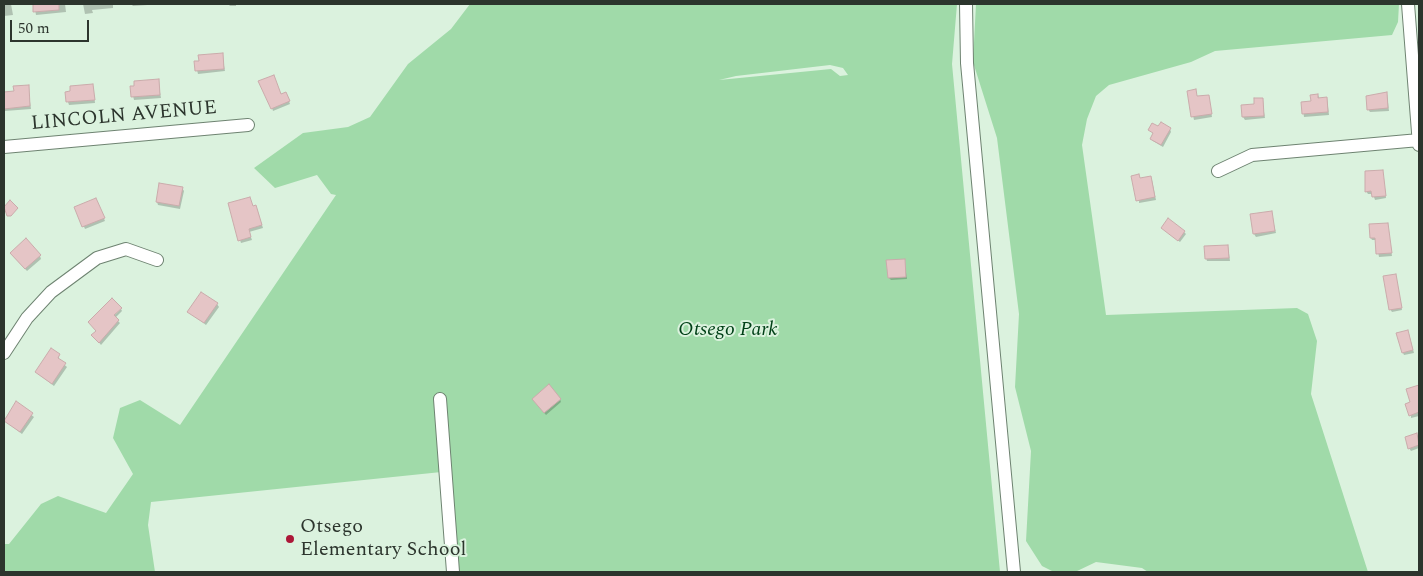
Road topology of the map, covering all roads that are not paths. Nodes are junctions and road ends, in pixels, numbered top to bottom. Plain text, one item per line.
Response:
1 (966, 4) edge
2 (1408, 4) edge
3 (248, 125) dead end
4 (1419, 140) edge
5 (1419, 145) edge
6 (4, 147) edge
7 (1218, 171) dead end
8 (157, 260) dead end
9 (4, 353) edge
10 (440, 399) dead end
11 (453, 572) edge
12 (1014, 572) edge

1 - 12 street
2 - 4 street
3 - 6 street, LINCOLN AVENUE
4 - 5 street
4 - 7 street
8 - 9 street
10 - 11 street

